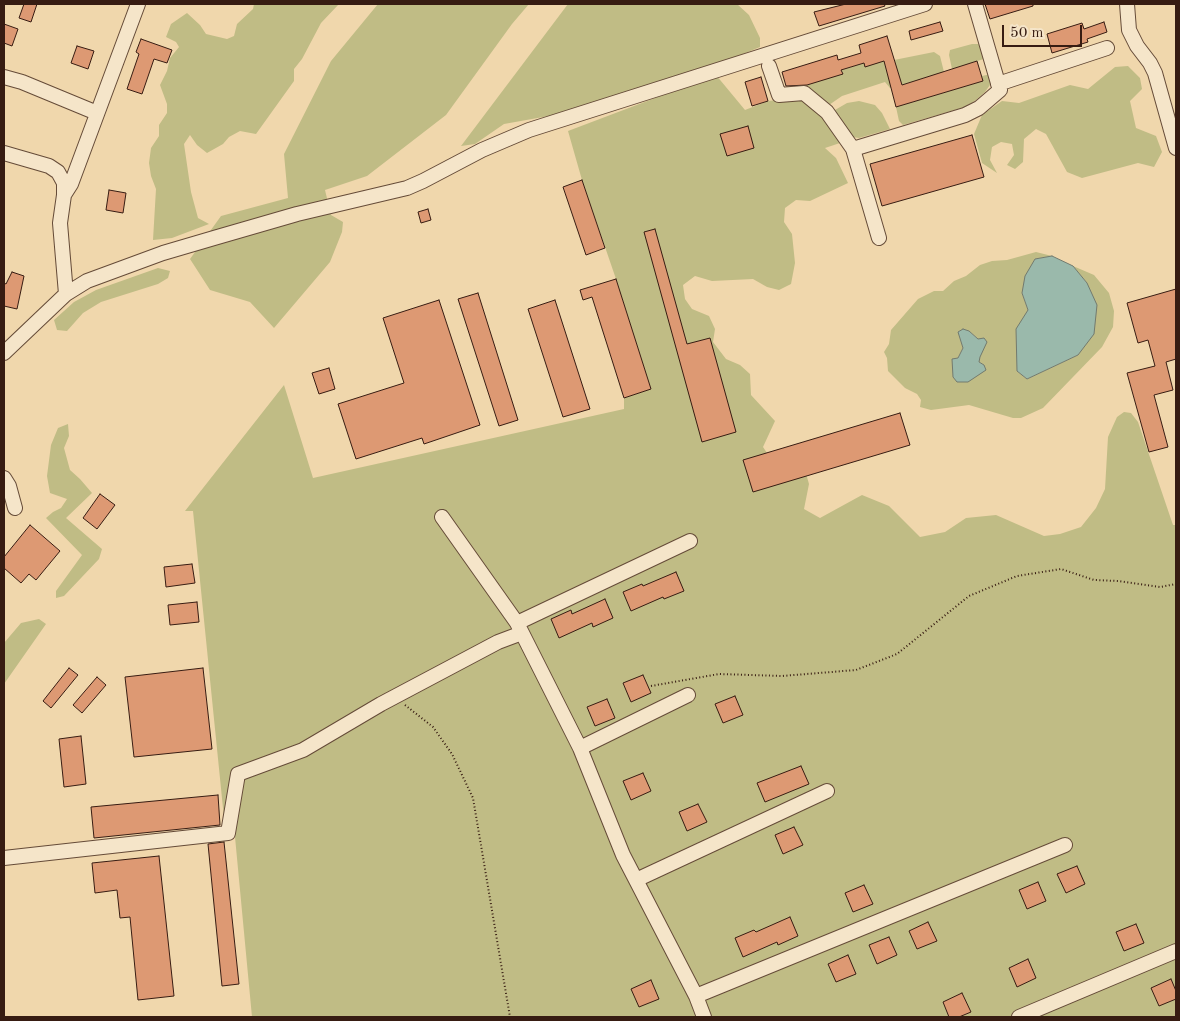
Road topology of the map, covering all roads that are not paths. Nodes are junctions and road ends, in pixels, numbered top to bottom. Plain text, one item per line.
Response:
1 (138, 4) edge
2 (924, 4) edge
3 (975, 4) edge
4 (1127, 4) edge
5 (1107, 48) dead end
6 (769, 66) dead end
7 (4, 77) edge
8 (998, 84) junction
9 (97, 113) junction
10 (853, 148) junction
11 (1176, 148) edge
12 (4, 153) edge
13 (64, 195) junction
14 (879, 238) dead end
15 (66, 294) junction
16 (4, 353) edge
17 (4, 478) edge
18 (16, 508) dead end
19 (442, 517) dead end
20 (690, 541) dead end
21 (520, 628) junction
22 (688, 695) dead end
23 (580, 748) junction
24 (827, 791) dead end
25 (1065, 845) dead end
26 (4, 858) edge
27 (636, 880) junction
28 (1176, 950) edge
29 (696, 996) junction
30 (704, 1017) edge
31 (1019, 1017) edge

1 - 9 street
2 - 15 street
3 - 8 street
4 - 11 street
5 - 8 street
6 - 10 street
7 - 9 street
8 - 10 street
9 - 13 street
10 - 14 street
12 - 13 street
13 - 15 street
15 - 16 street
17 - 18 street
19 - 21 street
20 - 21 street
21 - 23 street
21 - 26 street
22 - 23 street
23 - 27 street
24 - 27 street
25 - 29 street
27 - 29 street
28 - 31 street
29 - 30 street

